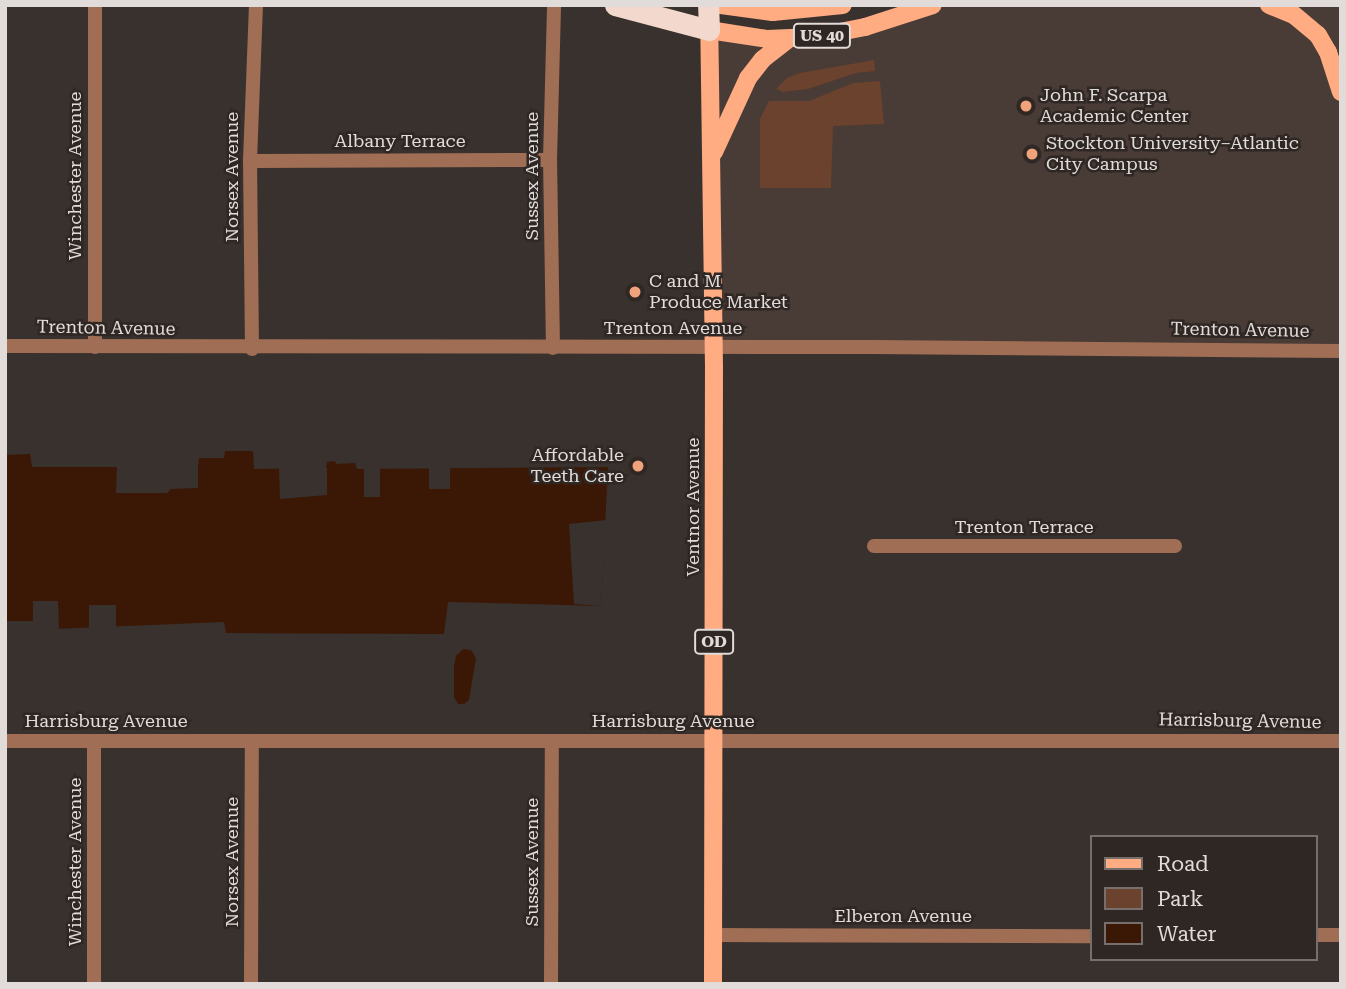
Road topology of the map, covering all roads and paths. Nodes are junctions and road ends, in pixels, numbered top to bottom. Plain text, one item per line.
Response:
1 (95, 5) edge
2 (256, 5) edge
3 (554, 5) edge
4 (615, 5) edge
5 (708, 5) edge
6 (721, 5) edge
7 (843, 5) edge
8 (933, 5) edge
9 (1269, 5) edge
10 (709, 30) junction
11 (789, 39) junction
12 (1341, 92) edge
13 (711, 159) junction
14 (550, 160) junction
15 (250, 161) junction
16 (5, 346) edge
17 (95, 347) junction
18 (553, 348) junction
19 (713, 348) junction
20 (252, 349) junction
21 (1341, 351) edge
22 (874, 546) dead end
23 (1175, 546) dead end
24 (5, 741) edge
25 (94, 741) junction
26 (252, 741) junction
27 (552, 741) junction
28 (714, 741) junction
29 (1341, 741) edge
30 (1318, 935) edge
31 (1341, 935) edge
32 (713, 936) junction
33 (1090, 936) edge
34 (94, 984) edge
35 (251, 984) edge
36 (551, 984) edge
37 (713, 984) edge

1 - 17 street, Winchester Avenue
2 - 15 street, Norsex Avenue
3 - 14 street, Sussex Avenue
4 - 10 highway, US 40
5 - 10 highway, OD
6 - 7 main road, US 40
8 - 11 main road, US 40
9 - 12 main road
10 - 11 main road, US 40
10 - 13 main road, Ventnor Avenue / OD
11 - 13 main road
13 - 19 main road, Ventnor Avenue / OD
14 - 15 street, Albany Terrace
14 - 18 street, Sussex Avenue
15 - 20 street, Norsex Avenue
16 - 17 street, Trenton Avenue
17 - 20 street, Trenton Avenue
18 - 19 street, Trenton Avenue
18 - 20 street, Trenton Avenue
19 - 21 street, Trenton Avenue
19 - 28 main road, Ventnor Avenue / OD
22 - 23 street, Trenton Terrace
24 - 25 street, Harrisburg Avenue
25 - 26 street, Harrisburg Avenue
25 - 34 street, Winchester Avenue
26 - 27 street, Harrisburg Avenue
26 - 35 street, Norsex Avenue
27 - 28 street, Harrisburg Avenue
27 - 36 street, Sussex Avenue
28 - 29 street, Harrisburg Avenue
28 - 32 main road, Ventnor Avenue / OD
30 - 31 street
32 - 33 street, Elberon Avenue
32 - 37 main road, Ventnor Avenue / OD

